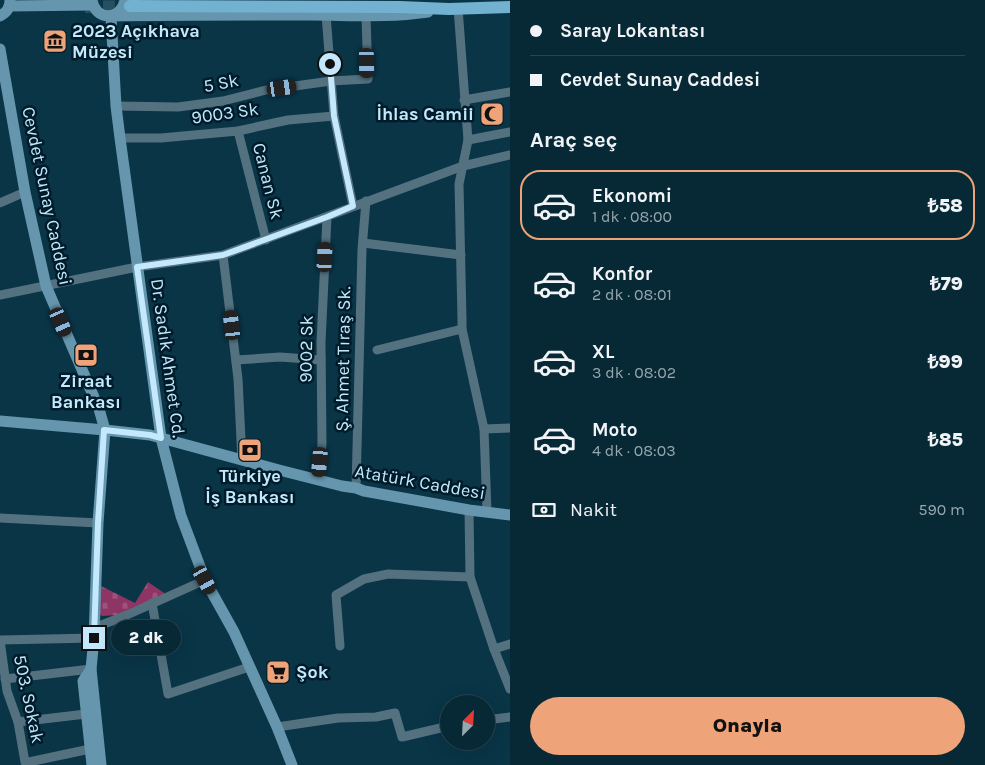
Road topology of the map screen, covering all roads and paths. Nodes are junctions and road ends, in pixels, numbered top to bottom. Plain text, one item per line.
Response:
1 (92, 2) edge
2 (10, 3) edge
3 (127, 3) edge
4 (510, 7) edge
5 (454, 8) junction
6 (326, 15) junction
7 (0, 16) edge
8 (111, 16) junction
9 (366, 16) junction
10 (0, 49) edge
11 (331, 81) junction
12 (510, 92) edge
13 (464, 100) junction
14 (116, 106) junction
15 (334, 116) junction
16 (238, 131) junction
17 (510, 132) edge
18 (120, 138) junction
19 (468, 140) junction
20 (510, 156) edge
21 (463, 166) junction
22 (24, 192) junction
23 (366, 201) junction
24 (0, 203) edge
25 (353, 206) junction
26 (327, 217) junction
27 (266, 240) junction
28 (362, 243) junction
29 (223, 255) junction
30 (460, 255) junction
31 (137, 267) junction
32 (46, 286) junction
33 (0, 295) edge
34 (462, 329) junction
35 (377, 350) dead end
36 (236, 360) junction
37 (321, 360) junction
38 (0, 421) edge
39 (510, 428) edge
40 (104, 430) junction
41 (484, 430) junction
42 (161, 438) junction
43 (242, 460) junction
44 (319, 480) junction
45 (356, 488) junction
46 (469, 510) junction
47 (487, 512) junction
48 (510, 515) edge
49 (0, 518) edge
50 (98, 523) junction
51 (470, 577) junction
52 (205, 580) junction
53 (152, 604) junction
54 (94, 633) junction
55 (0, 635) edge
56 (0, 640) edge
57 (510, 644) edge
58 (340, 646) dead end
59 (494, 649) junction
60 (249, 667) junction
61 (91, 669) junction
62 (5, 680) junction
63 (510, 689) edge
64 (86, 714) junction
65 (510, 717) edge
66 (495, 719) edge
67 (18, 722) junction
68 (277, 727) junction
69 (440, 728) edge
70 (90, 749) junction
71 (92, 765) edge
72 (101, 765) edge
73 (292, 765) edge

1 - 2 main road
1 - 8 main road
2 - 7 main road
3 - 5 main road
3 - 8 main road
4 - 5 main road
5 - 9 main road
5 - 13 street
6 - 8 main road
6 - 9 main road
6 - 11 street
8 - 14 main road, Dr. Sadık Ahmet Cd.
9 - 11 street, 5 Sk
10 - 22 main road, Cevdet Sunay Caddesi
11 - 14 street, 5 Sk
11 - 15 street
12 - 13 street
13 - 19 street
14 - 18 main road, Dr. Sadık Ahmet Cd.
15 - 16 street, 9003 Sk
15 - 25 street
16 - 18 street, 9003 Sk
16 - 27 street, Canan Sk
17 - 19 street
18 - 31 main road, Dr. Sadık Ahmet Cd.
19 - 21 street
20 - 21 street
21 - 23 street
21 - 30 street
22 - 24 street
22 - 32 main road, Cevdet Sunay Caddesi
23 - 25 street
23 - 28 street, Ş. Ahmet Tıraş Sk.
25 - 26 street
26 - 27 street
26 - 37 street, 9002 Sk
27 - 29 street
28 - 30 street
28 - 45 street, Ş. Ahmet Tıraş Sk.
29 - 31 street
29 - 36 street
30 - 34 street
31 - 32 street
31 - 42 main road, Dr. Sadık Ahmet Cd.
32 - 33 street
32 - 40 main road, Cevdet Sunay Caddesi
34 - 35 street
34 - 41 street
36 - 37 street
36 - 43 street
37 - 44 street, 9002 Sk
38 - 40 main road, Atatürk Caddesi
39 - 41 street
40 - 42 main road, Atatürk Caddesi
40 - 50 main road, Cevdet Sunay Caddesi
41 - 47 street
42 - 43 main road, Atatürk Caddesi
42 - 52 main road, Dr. Sadık Ahmet Cd.
43 - 44 main road, Atatürk Caddesi
44 - 45 main road, Atatürk Caddesi
45 - 46 main road, Atatürk Caddesi
46 - 47 main road, Atatürk Caddesi
46 - 51 street
47 - 48 main road, Atatürk Caddesi
49 - 50 street
50 - 54 main road, Cevdet Sunay Caddesi
51 - 58 street
51 - 59 street
52 - 53 street, 503. Sokak
52 - 60 main road, Dr. Sadık Ahmet Cd.
53 - 54 street, 503. Sokak
53 - 60 street
54 - 56 street, 503. Sokak
54 - 61 main road, Cevdet Sunay Caddesi
55 - 56 street
56 - 62 street, 503. Sokak
57 - 59 street
59 - 63 street
60 - 68 main road, Dr. Sadık Ahmet Cd.
61 - 62 street
61 - 64 main road
61 - 72 main road
62 - 67 street, 503. Sokak
64 - 67 street
64 - 70 main road
65 - 66 street
67 - 70 street, 503. Sokak
68 - 69 street
68 - 73 main road, Dr. Sadık Ahmet Cd.
70 - 71 main road

